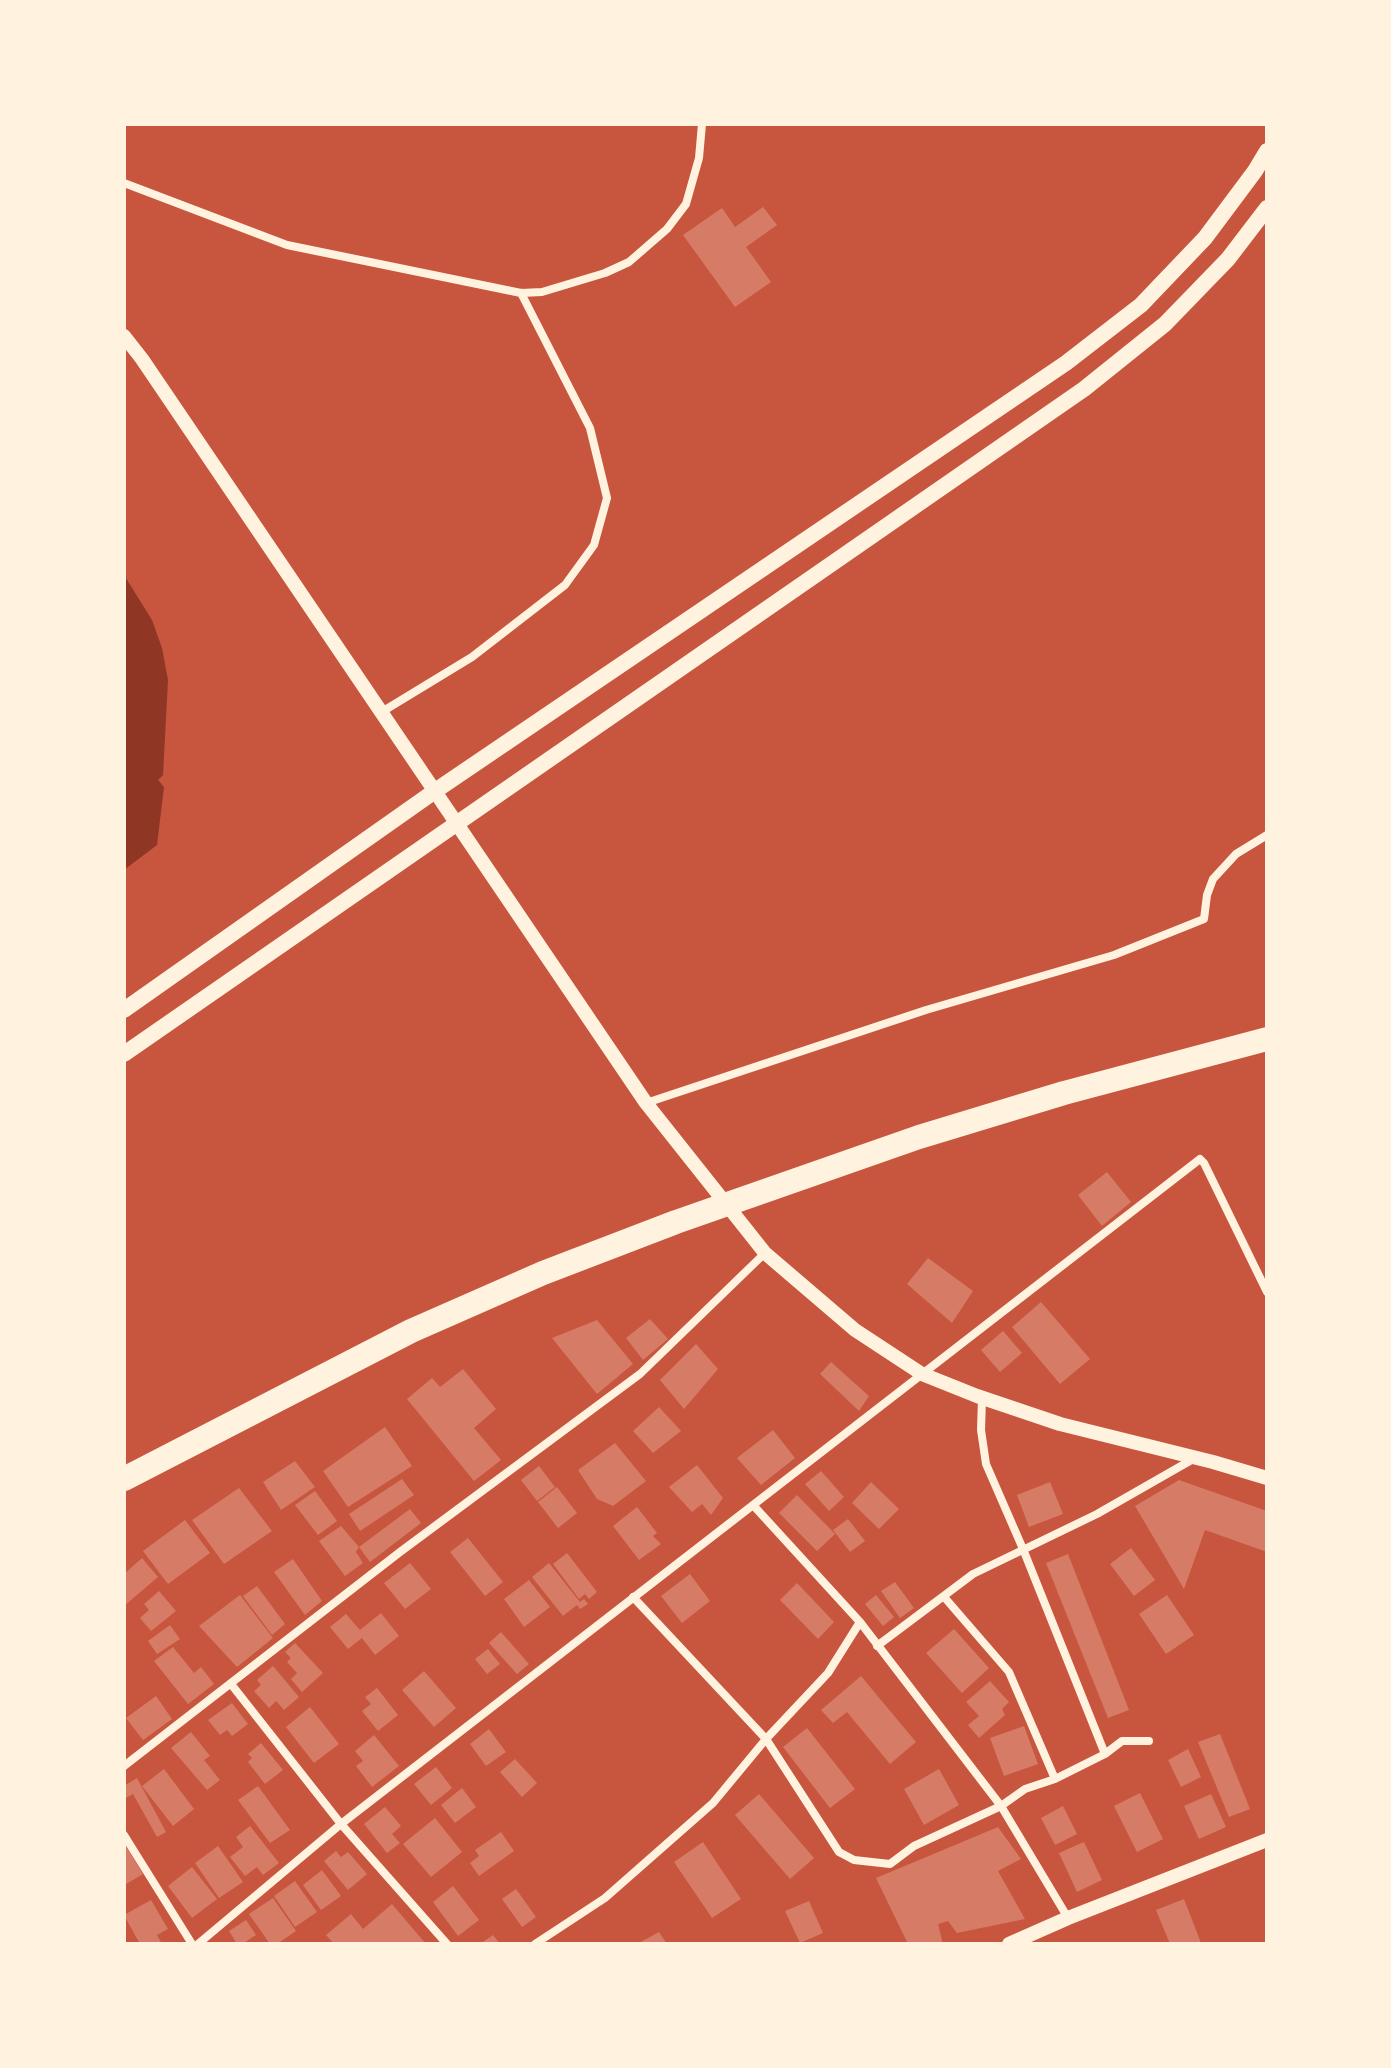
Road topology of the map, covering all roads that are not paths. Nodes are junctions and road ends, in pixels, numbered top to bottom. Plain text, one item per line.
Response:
1 (702, 124) edge
2 (1267, 151) edge
3 (124, 183) edge
4 (1267, 208) edge
5 (521, 293) junction
6 (124, 336) edge
7 (380, 713) junction
8 (435, 791) junction
9 (456, 822) junction
10 (1267, 835) edge
11 (124, 1010) edge
12 (1267, 1039) edge
13 (124, 1054) edge
14 (646, 1103) junction
15 (765, 1253) junction
16 (1267, 1292) edge
17 (922, 1374) junction
18 (982, 1398) junction
19 (1195, 1457) junction
20 (1267, 1478) edge
21 (124, 1479) edge
22 (753, 1505) junction
23 (1023, 1549) junction
24 (633, 1597) junction
25 (945, 1598) junction
26 (860, 1622) junction
27 (877, 1646) junction
28 (231, 1684) junction
29 (766, 1739) junction
30 (1149, 1741) dead end
31 (1105, 1754) junction
32 (124, 1766) edge
33 (1055, 1779) junction
34 (1001, 1806) junction
35 (341, 1824) junction
36 (124, 1835) edge
37 (1267, 1840) edge
38 (1068, 1918) junction
39 (192, 1944) edge
40 (198, 1944) edge
41 (447, 1944) edge
42 (535, 1944) edge
43 (1009, 1944) edge

1 - 5 street
2 - 8 main road
3 - 5 street
4 - 9 main road
5 - 7 street
6 - 7 street
7 - 8 street
8 - 9 street
8 - 11 main road
9 - 13 main road
9 - 14 street
10 - 14 street
12 - 21 highway
14 - 15 street
15 - 17 street
15 - 28 street
16 - 17 street
17 - 18 street
17 - 22 street
18 - 19 street
18 - 23 street
19 - 20 street
19 - 23 street
22 - 24 street
22 - 26 street
23 - 25 street
23 - 31 street
24 - 29 street
24 - 35 street
25 - 27 street
25 - 33 street
26 - 27 street
26 - 29 street
27 - 34 street
28 - 32 street
28 - 35 street
29 - 34 street
29 - 42 street
30 - 31 street
31 - 33 street
33 - 34 street
34 - 38 street
35 - 40 street
35 - 41 street
36 - 39 street
37 - 38 street
38 - 43 street

